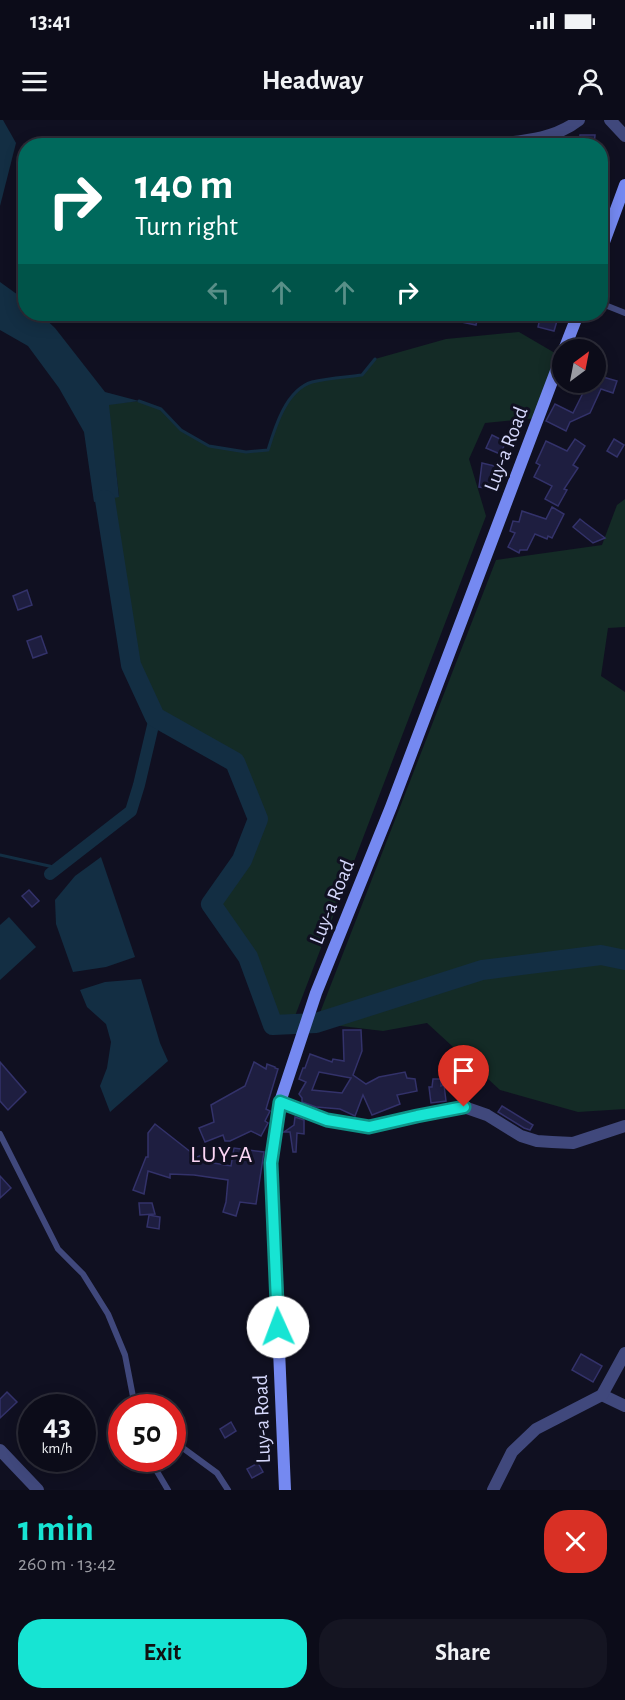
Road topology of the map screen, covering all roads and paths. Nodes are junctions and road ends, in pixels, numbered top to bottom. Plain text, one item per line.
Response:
1 (579, 120) edge
2 (610, 120) edge
3 (625, 136) edge
4 (541, 138) edge
5 (625, 185) edge
6 (608, 231) edge
7 (608, 306) edge
8 (625, 313) edge
9 (575, 321) edge
10 (568, 339) edge
11 (552, 381) edge
12 (280, 1102) junction
13 (625, 1126) edge
14 (0, 1134) edge
15 (625, 1353) edge
16 (133, 1394) edge
17 (602, 1395) junction
18 (625, 1406) edge
19 (0, 1449) edge
20 (186, 1450) edge
21 (157, 1472) edge
22 (38, 1490) edge
23 (168, 1490) edge
24 (228, 1490) edge
25 (285, 1490) edge
26 (493, 1490) edge

1 - 4 street
2 - 3 street
5 - 6 main road
7 - 8 lane
9 - 10 main road
11 - 12 main road, Luy-a Road
12 - 13 street
12 - 25 main road, Luy-a Road
14 - 16 lane
15 - 17 street
17 - 18 street
17 - 26 street
19 - 22 street
20 - 24 lane
21 - 23 lane

